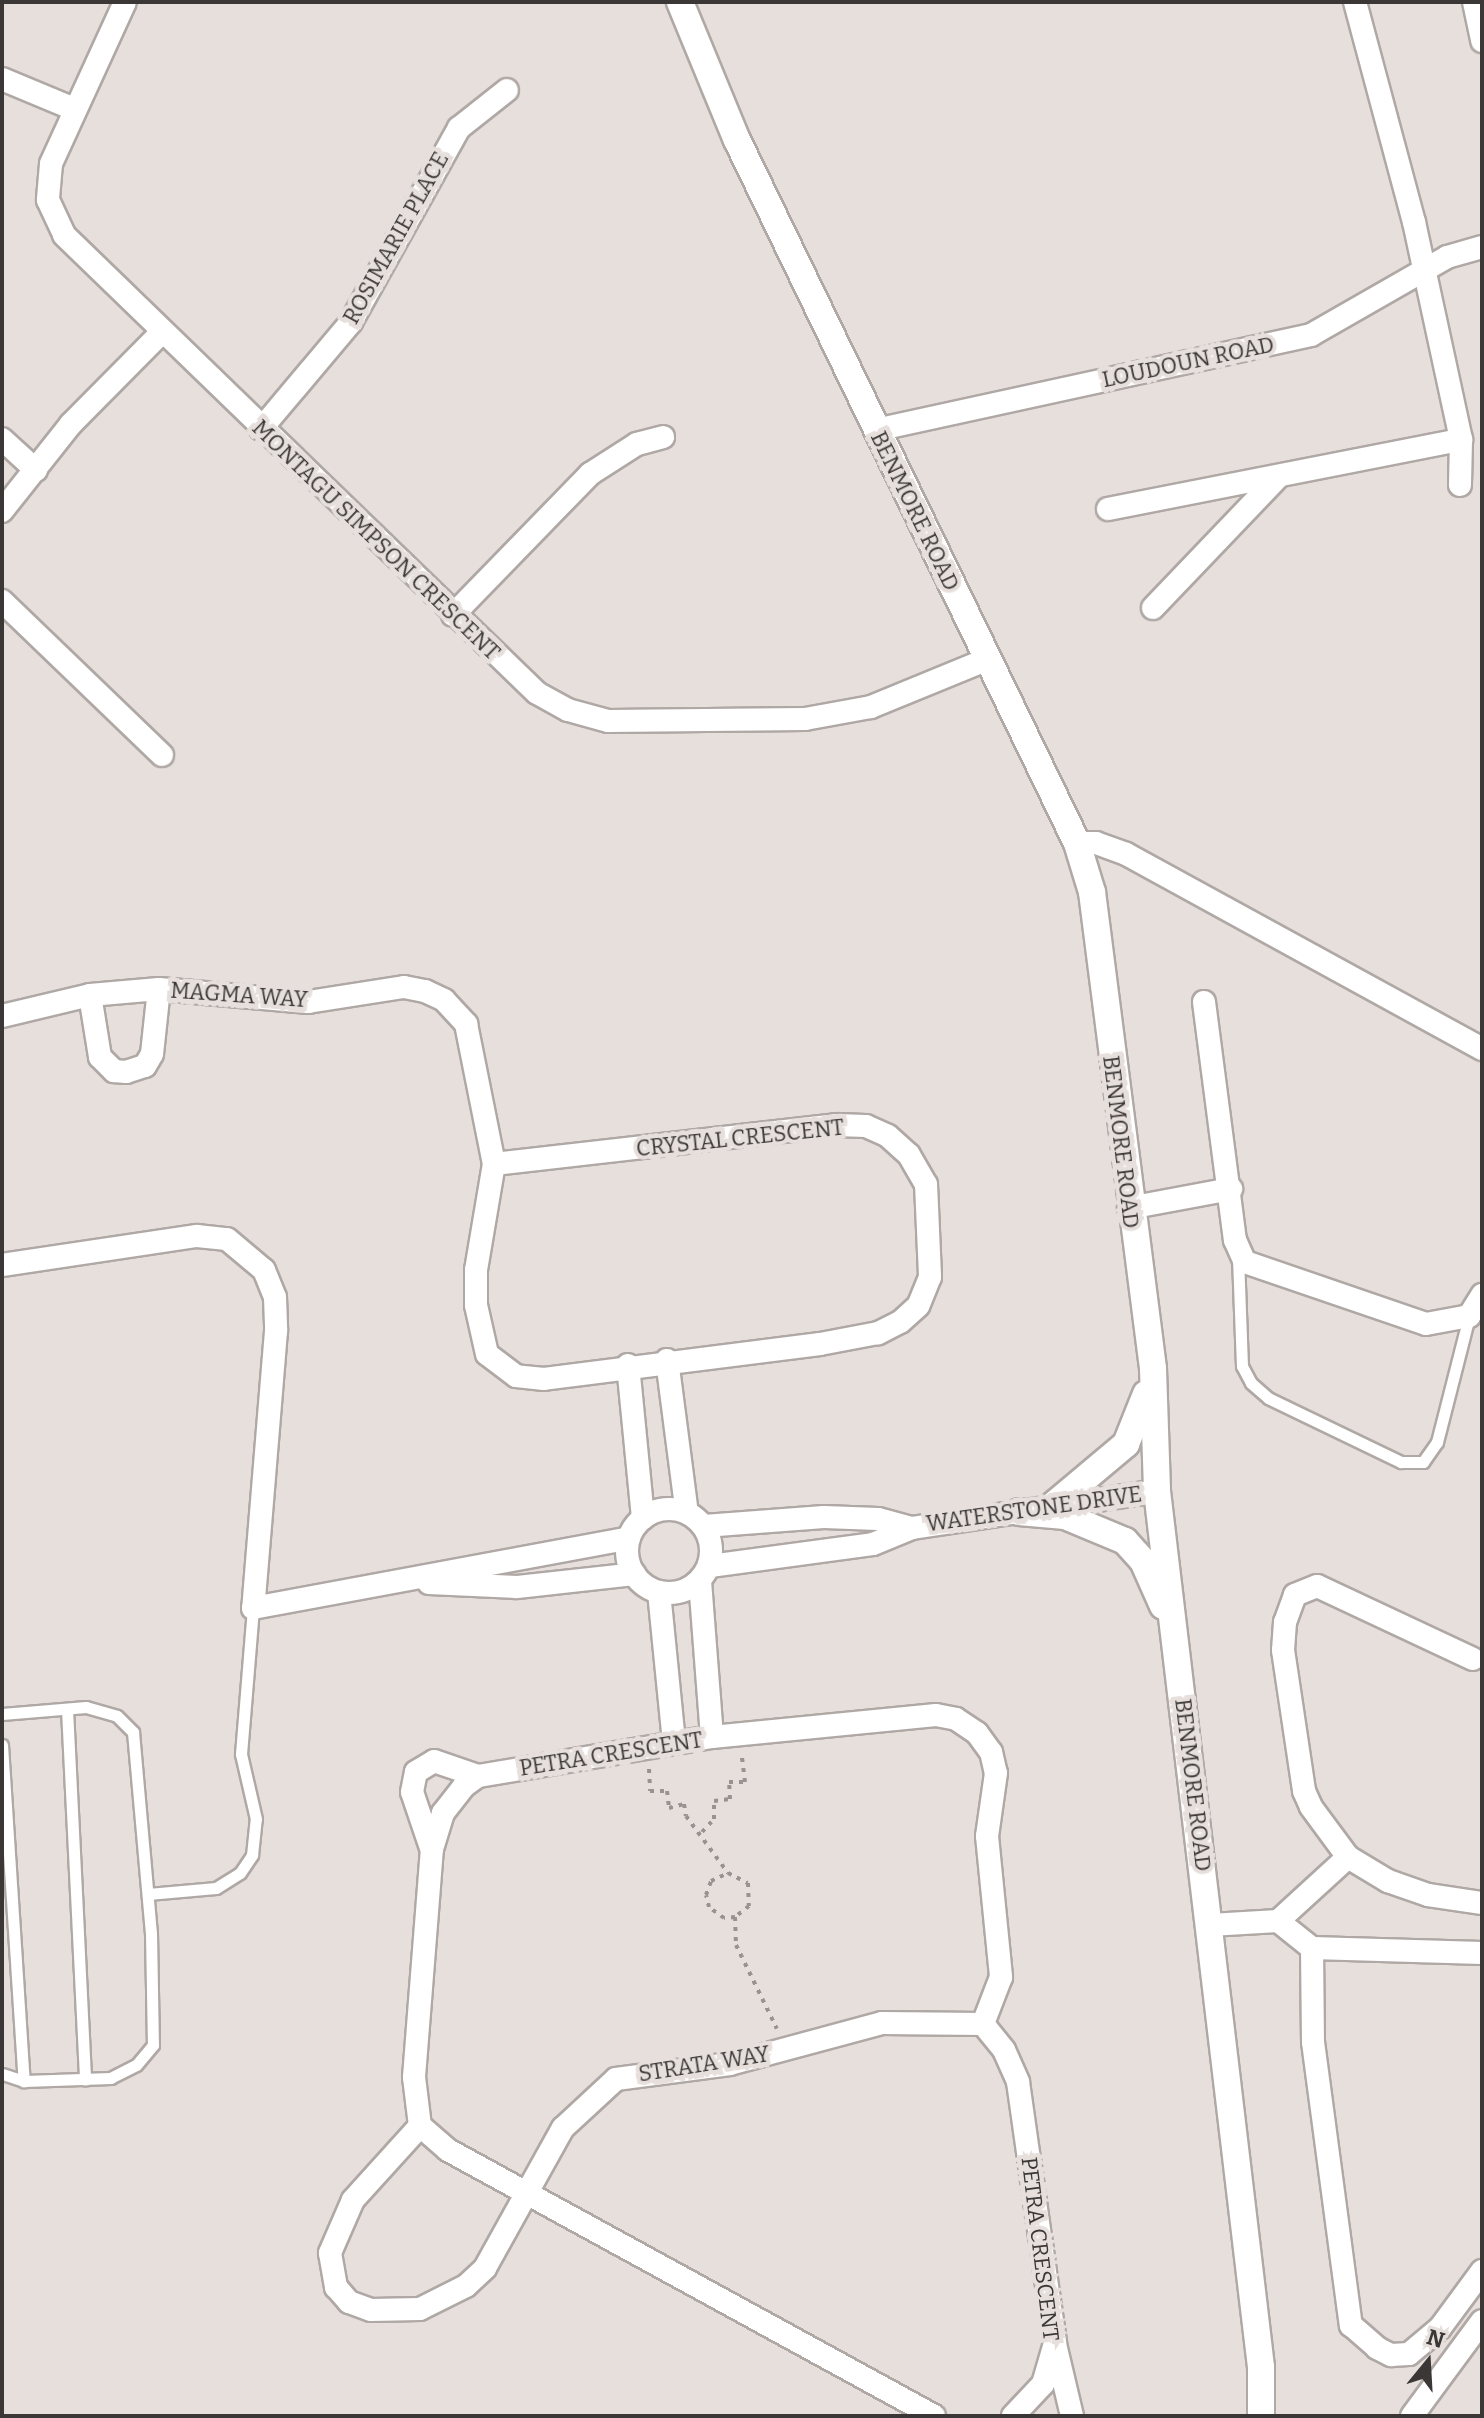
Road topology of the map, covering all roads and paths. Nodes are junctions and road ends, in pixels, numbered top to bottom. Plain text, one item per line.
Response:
1 (125, 2) edge
2 (680, 2) edge
3 (1355, 2) edge
4 (1474, 2) edge
5 (1482, 41) edge
6 (2, 79) edge
7 (507, 90) dead end
8 (74, 109) junction
9 (1482, 247) edge
10 (1423, 272) junction
11 (162, 332) junction
12 (261, 429) junction
13 (876, 430) junction
14 (663, 437) dead end
15 (2, 439) edge
16 (1461, 440) junction
17 (36, 470) junction
18 (1279, 476) junction
19 (1460, 485) dead end
20 (1108, 509) dead end
21 (2, 511) edge
22 (2, 601) edge
23 (1153, 608) dead end
24 (453, 615) junction
25 (988, 659) junction
26 (162, 755) dead end
27 (1077, 843) junction
28 (159, 989) junction
29 (90, 995) junction
30 (1204, 1002) dead end
31 (2, 1016) edge
32 (1482, 1049) edge
33 (494, 1164) junction
34 (1231, 1189) junction
35 (1129, 1208) junction
36 (1238, 1252) junction
37 (2, 1265) edge
38 (1482, 1295) edge
39 (1469, 1316) junction
40 (667, 1360) junction
41 (628, 1365) junction
42 (1153, 1369) junction
43 (1157, 1491) junction
44 (1051, 1507) junction
45 (1019, 1512) junction
46 (643, 1518) junction
47 (695, 1519) junction
48 (912, 1528) junction
49 (629, 1538) junction
50 (705, 1573) junction
51 (634, 1574) junction
52 (416, 1582) junction
53 (659, 1592) junction
54 (253, 1608) junction
55 (1173, 1628) junction
56 (1473, 1659) dead end
57 (67, 1709) junction
58 (2, 1714) edge
59 (712, 1737) junction
60 (741, 1738) junction
61 (674, 1742) junction
62 (2, 1745) edge
63 (647, 1747) junction
64 (478, 1776) junction
65 (702, 1832) junction
66 (432, 1849) junction
67 (1348, 1857) junction
68 (728, 1873) junction
69 (148, 1894) junction
70 (1482, 1903) edge
71 (735, 1917) junction
72 (1278, 1921) junction
73 (1210, 1925) junction
74 (1312, 1948) junction
75 (1482, 1953) edge
76 (983, 2024) junction
77 (787, 2049) junction
78 (2, 2074) edge
79 (85, 2080) junction
80 (24, 2081) junction
81 (420, 2126) junction
82 (524, 2191) junction
83 (1482, 2271) edge
84 (1482, 2321) edge
85 (1055, 2343) junction
86 (1261, 2367) junction
87 (934, 2416) edge
88 (1013, 2416) edge
89 (1072, 2416) edge
90 (1261, 2416) edge
91 (1279, 2416) edge
92 (1412, 2416) edge

1 - 8 street, MONTAGU SIMPSON CRESCENT
2 - 13 street, BENMORE ROAD
3 - 10 street
4 - 5 street
6 - 8 street
7 - 12 street, ROSIMARIE PLACE
8 - 11 street, MONTAGU SIMPSON CRESCENT
9 - 10 street, LOUDOUN ROAD
10 - 13 street, LOUDOUN ROAD
10 - 16 street
11 - 12 street, MONTAGU SIMPSON CRESCENT
11 - 17 street
12 - 24 street, MONTAGU SIMPSON CRESCENT
13 - 25 street, BENMORE ROAD
14 - 24 street
15 - 17 street
16 - 18 street
16 - 19 street
17 - 21 street
18 - 20 street
18 - 23 street
22 - 26 street
24 - 25 street, MONTAGU SIMPSON CRESCENT
25 - 27 street, BENMORE ROAD
27 - 32 street
27 - 35 street, BENMORE ROAD
28 - 29 street, MAGMA WAY
28 - 29 street
28 - 33 street, MAGMA WAY
29 - 31 street, MAGMA WAY
30 - 34 street
33 - 40 street, CRYSTAL CRESCENT
33 - 41 street, CRYSTAL CRESCENT
34 - 35 street
34 - 36 street
35 - 42 street, BENMORE ROAD
36 - 39 street
36 - 39 lane
37 - 54 street
38 - 39 street
40 - 41 street, CRYSTAL CRESCENT
40 - 47 street
41 - 46 street
42 - 43 street, BENMORE ROAD
42 - 44 street
43 - 44 street, WATERSTONE DRIVE
43 - 55 street, BENMORE ROAD
44 - 45 street, WATERSTONE DRIVE
45 - 48 street, WATERSTONE DRIVE
45 - 55 street
46 - 47 street
46 - 49 street
47 - 48 street, WATERSTONE DRIVE
47 - 50 street
48 - 50 street, WATERSTONE DRIVE
49 - 51 street
49 - 52 street
50 - 53 street
50 - 59 street
51 - 52 street
51 - 53 street
52 - 54 street
53 - 61 street
54 - 69 lane
55 - 73 street, BENMORE ROAD
56 - 67 street
57 - 58 lane
57 - 69 lane
57 - 79 lane
59 - 60 street, PETRA CRESCENT
59 - 61 street, PETRA CRESCENT
60 - 65 path
60 - 76 street, PETRA CRESCENT
61 - 63 street, PETRA CRESCENT
62 - 80 lane
63 - 64 street, PETRA CRESCENT
63 - 65 path
64 - 66 street
64 - 66 street
65 - 68 path
66 - 81 street
67 - 70 street
67 - 72 street
68 - 71 path
68 - 71 path
69 - 79 lane
71 - 77 path
72 - 73 street
72 - 74 street
73 - 86 street, BENMORE ROAD
74 - 75 street
74 - 83 street
76 - 77 street, STRATA WAY
76 - 85 street, PETRA CRESCENT
77 - 82 street, STRATA WAY
78 - 80 lane
79 - 80 lane
81 - 82 street
81 - 82 street
82 - 87 street
84 - 92 street
85 - 88 street, PETRA CRESCENT
85 - 89 street
86 - 90 street, BENMORE ROAD
86 - 91 street, BENMORE ROAD

